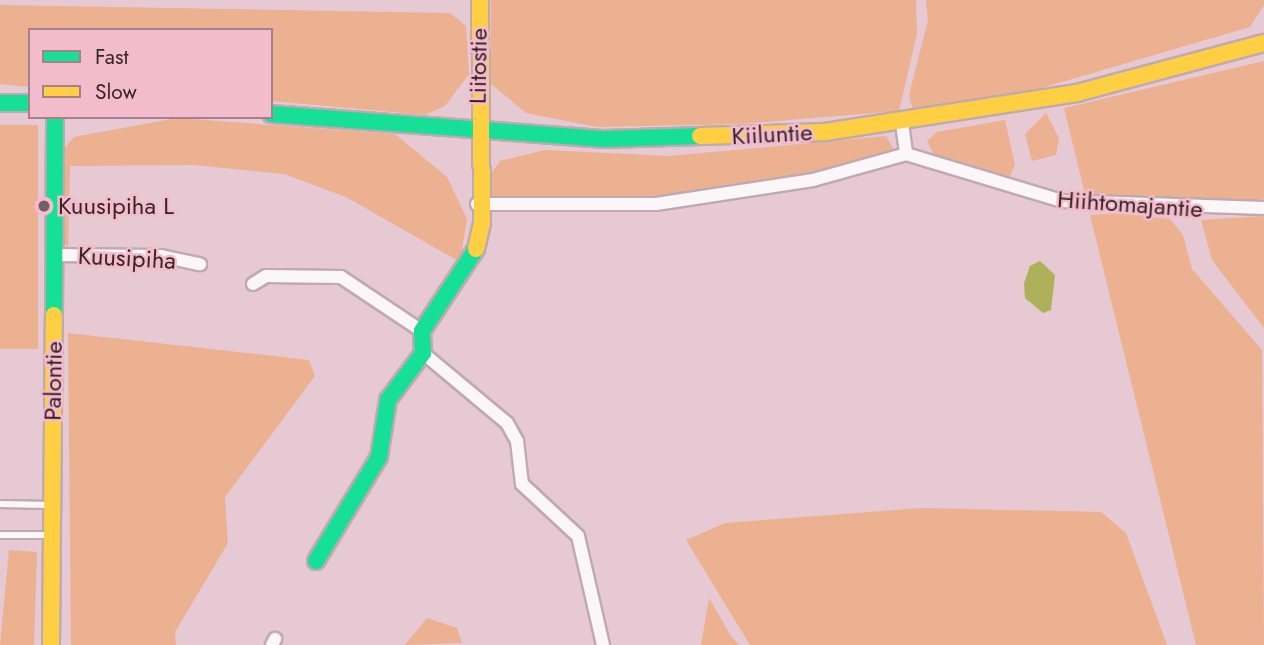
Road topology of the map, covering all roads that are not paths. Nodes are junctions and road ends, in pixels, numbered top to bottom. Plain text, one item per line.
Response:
1 (480, 0) edge
2 (1264, 43) edge
3 (0, 103) edge
4 (28, 103) edge
5 (273, 114) edge
6 (54, 119) edge
7 (902, 124) junction
8 (477, 132) junction
9 (906, 154) junction
10 (477, 204) junction
11 (1264, 208) edge
12 (54, 255) junction
13 (200, 264) dead end
14 (253, 284) dead end
15 (422, 331) junction
16 (423, 353) junction
17 (0, 505) edge
18 (52, 505) junction
19 (0, 535) edge
20 (52, 535) junction
21 (316, 561) dead end
22 (51, 645) edge
23 (603, 645) edge

1 - 8 street, Liitostie
2 - 7 street, Kiiluntie
3 - 4 street
5 - 8 street, Kiiluntie
6 - 12 street, Palontie
7 - 8 street, Kiiluntie
7 - 9 street
8 - 10 street, Liitostie
9 - 10 street
9 - 11 street, Hiihtomajantie
10 - 15 street, Liitostie
12 - 13 street, Kuusipiha
12 - 18 street, Palontie
14 - 15 street
15 - 16 street
16 - 21 street
16 - 23 street
17 - 18 lane
18 - 20 street, Palontie
19 - 20 lane
20 - 22 street, Palontie

